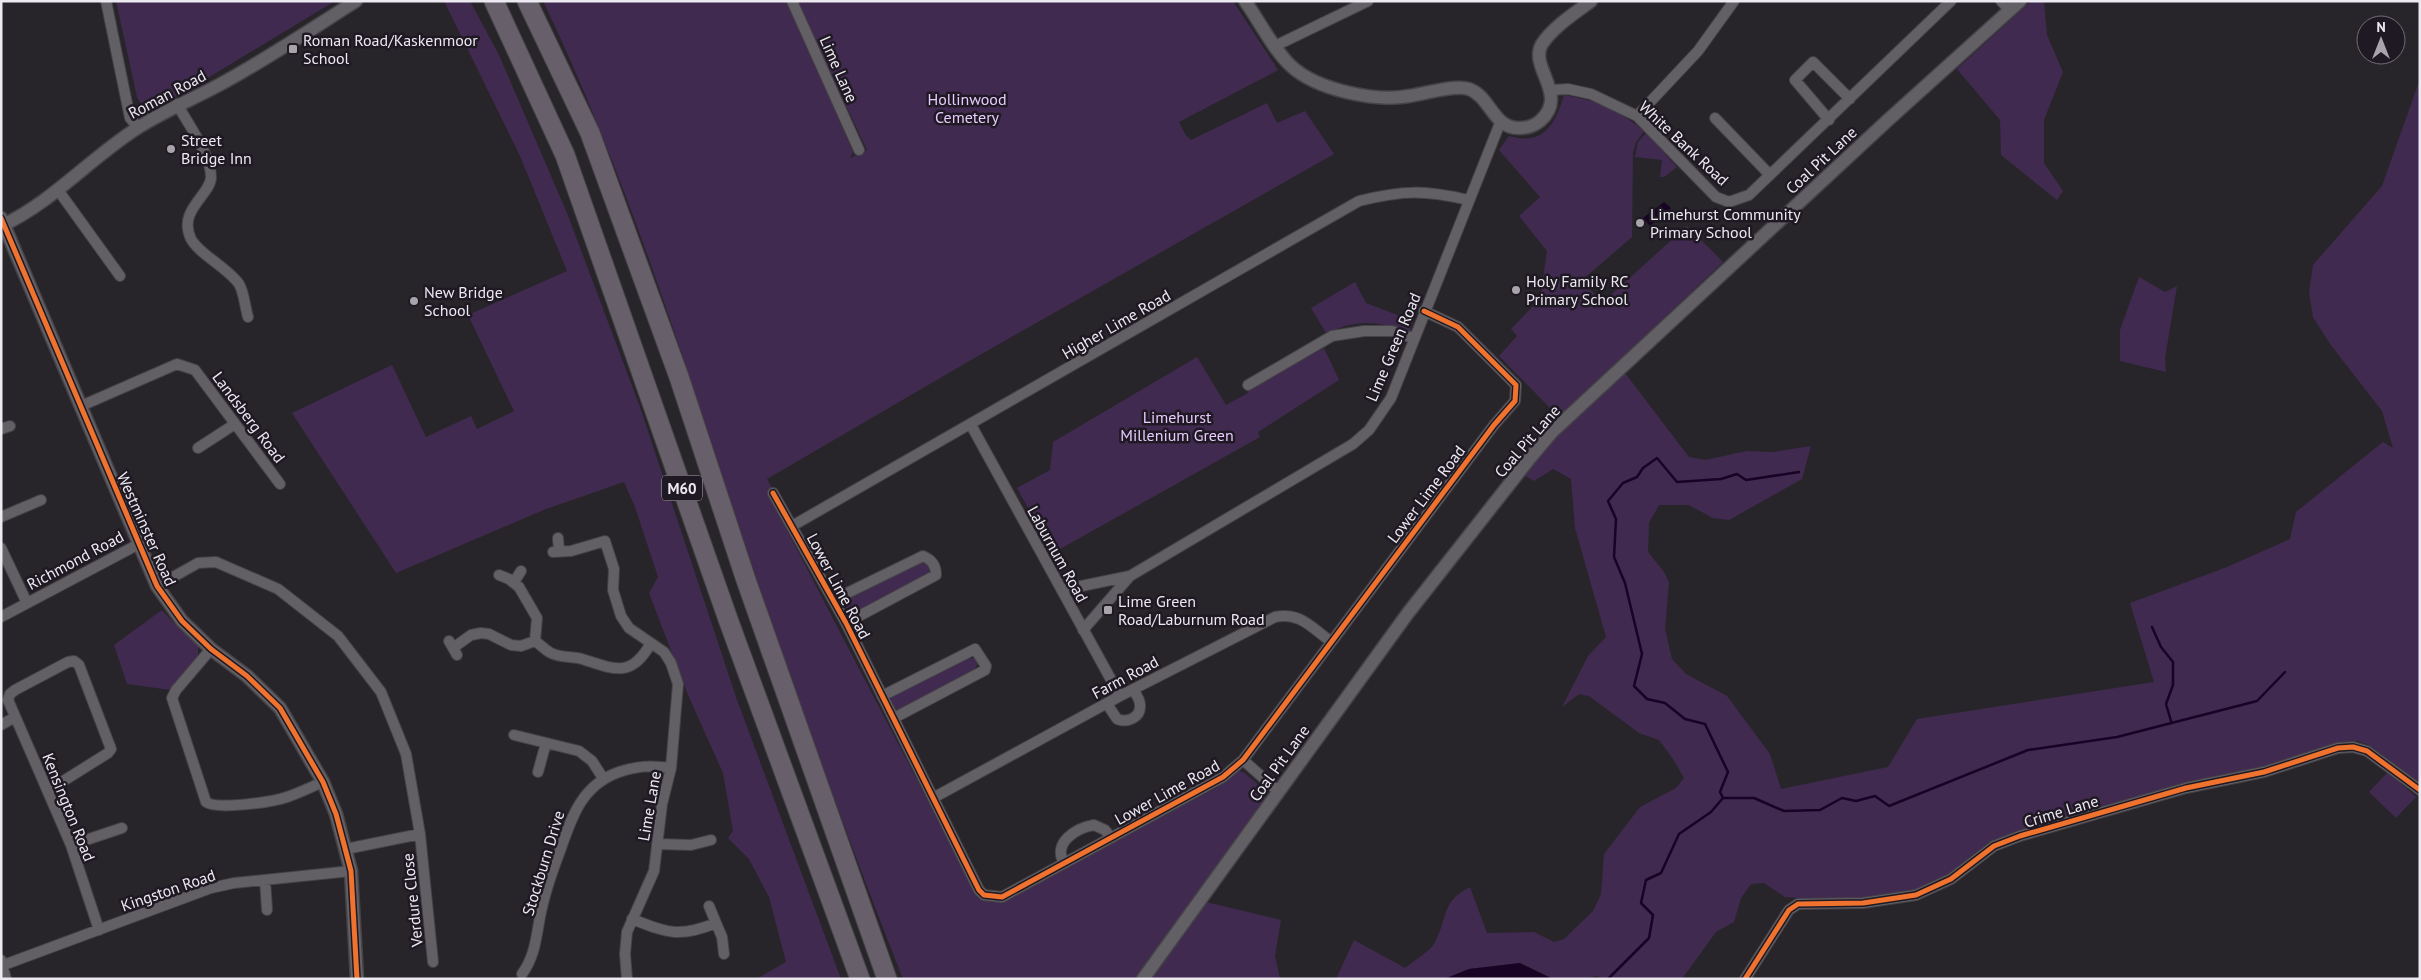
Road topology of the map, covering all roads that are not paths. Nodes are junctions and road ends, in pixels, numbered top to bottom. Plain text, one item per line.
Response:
1 (106, 1) edge
2 (356, 1) edge
3 (494, 1) edge
4 (527, 1) edge
5 (792, 1) edge
6 (1246, 1) edge
7 (1368, 1) edge
8 (1590, 1) edge
9 (1734, 1) edge
10 (1951, 1) edge
11 (2020, 1) edge
12 (2006, 6) edge
13 (1275, 46) junction
14 (1552, 90) junction
15 (1850, 99) junction
16 (177, 104) junction
17 (1638, 116) junction
18 (1716, 118) dead end
19 (1829, 120) junction
20 (1500, 123) junction
21 (138, 127) junction
22 (859, 150) dead end
23 (1770, 175) junction
24 (58, 190) junction
25 (1468, 200) junction
26 (2, 223) edge
27 (120, 276) dead end
28 (1424, 311) junction
29 (248, 317) dead end
30 (1413, 338) junction
31 (1248, 385) dead end
32 (81, 406) junction
33 (235, 424) junction
34 (971, 425) junction
35 (198, 448) dead end
36 (280, 484) dead end
37 (773, 493) dead end
38 (41, 500) dead end
39 (1, 516) edge
40 (792, 526) junction
41 (558, 538) dead end
42 (138, 545) junction
43 (1, 548) edge
44 (521, 571) dead end
45 (499, 575) dead end
46 (1130, 576) junction
47 (514, 582) junction
48 (156, 586) junction
49 (1062, 590) junction
50 (833, 600) junction
51 (27, 603) junction
52 (1, 617) edge
53 (846, 623) junction
54 (1083, 630) junction
55 (535, 641) junction
56 (1330, 641) junction
57 (652, 643) junction
58 (453, 648) dead end
59 (211, 649) junction
60 (1133, 690) junction
61 (882, 696) junction
62 (1120, 696) junction
63 (1106, 704) junction
64 (15, 717) junction
65 (894, 718) junction
66 (1, 725) edge
67 (514, 735) dead end
68 (546, 743) junction
69 (1243, 760) junction
70 (671, 768) junction
71 (538, 772) dead end
72 (603, 778) junction
73 (323, 782) junction
74 (49, 790) junction
75 (2420, 790) edge
76 (1278, 791) junction
77 (934, 798) junction
78 (122, 828) dead end
79 (420, 834) junction
80 (704, 838) dead end
81 (1110, 838) junction
82 (657, 844) junction
83 (71, 845) junction
84 (346, 849) junction
85 (1064, 863) junction
86 (351, 871) junction
87 (265, 880) junction
88 (709, 906) dead end
89 (267, 910) dead end
90 (632, 919) junction
91 (716, 923) junction
92 (98, 930) junction
93 (724, 954) dead end
94 (433, 962) dead end
95 (2, 963) edge
96 (522, 974) dead end
97 (6, 979) edge
98 (357, 979) edge
99 (627, 979) edge
100 (860, 979) edge
101 (887, 979) edge
102 (1143, 979) edge
103 (1745, 979) edge

1 - 21 street
2 - 16 street, Roman Road
3 - 100 highway, M60
4 - 101 highway, M60
5 - 22 street, Lime Lane
6 - 13 street
7 - 13 street
8 - 14 street
9 - 17 street
10 - 15 street, White Bank Road
11 - 12 street, Coal Pit Lane
12 - 76 street, Coal Pit Lane
13 - 20 street
14 - 17 street, White Bank Road
14 - 20 street
15 - 19 street, White Bank Road
15 - 19 street
16 - 21 street, Roman Road
16 - 29 street
17 - 23 street, White Bank Road
18 - 23 street
19 - 23 street, White Bank Road
20 - 25 street, Lime Green Road
21 - 24 street, Roman Road
24 - 26 street, Roman Road
24 - 27 street
25 - 28 street, Lime Green Road
25 - 34 street, Higher Lime Road
26 - 32 street, Westminster Road
28 - 30 street, Lime Green Road
28 - 56 street, Lower Lime Road
30 - 31 street
30 - 46 street, Lime Green Road
32 - 33 street, Landsberg Road
32 - 42 street, Westminster Road
33 - 35 street
33 - 36 street, Landsberg Road
34 - 40 street, Higher Lime Road
34 - 49 street, Laburnum Road
37 - 40 street, Lower Lime Road
38 - 39 street
40 - 50 street, Lower Lime Road
41 - 57 street, Lime Lane
42 - 48 street, Westminster Road
42 - 51 street, Richmond Road
43 - 51 street
44 - 47 street
45 - 47 street
46 - 49 street, Lime Green Road
46 - 54 street, Lime Green Road
47 - 55 street
48 - 59 street, Westminster Road
48 - 79 street, Verdure Close
49 - 54 street, Laburnum Road
50 - 53 street, Lower Lime Road
50 - 53 street, Lower Lime Road
51 - 52 street, Richmond Road
53 - 61 street, Lower Lime Road
54 - 62 street, Laburnum Road
55 - 57 street
55 - 58 street
56 - 60 street, Farm Road
56 - 69 street, Lower Lime Road
57 - 70 street, Lime Lane
59 - 73 street, Westminster Road
59 - 73 street
60 - 62 street, Farm Road
60 - 63 street
61 - 65 street, Lower Lime Road
61 - 65 street
62 - 63 street, Farm Road
63 - 77 street, Farm Road
64 - 66 street
64 - 74 street, Kensington Road
64 - 74 street, Kensington Road
65 - 77 street, Lower Lime Road
67 - 68 street
68 - 71 street
68 - 72 street
69 - 76 street, Lower Lime Road
69 - 81 street, Lower Lime Road
70 - 72 street, Stockburn Drive
70 - 82 street, Lime Lane
72 - 96 street, Stockburn Drive
73 - 84 street, Westminster Road
74 - 83 street, Kensington Road
75 - 103 street, Crime Lane
76 - 102 street, Coal Pit Lane
77 - 85 street, Lower Lime Road
78 - 83 street
79 - 84 street
79 - 94 street, Verdure Close
80 - 82 street
81 - 85 street, Lower Lime Road
81 - 85 street
82 - 90 street, Lime Lane
83 - 92 street, Kensington Road
84 - 86 street, Westminster Road
86 - 87 street, Kingston Road
86 - 98 street, Westminster Road
87 - 89 street
87 - 92 street, Kingston Road
88 - 91 street
90 - 91 street
90 - 99 street, Lime Lane
91 - 93 street
92 - 95 street, Kingston Road
95 - 97 street

